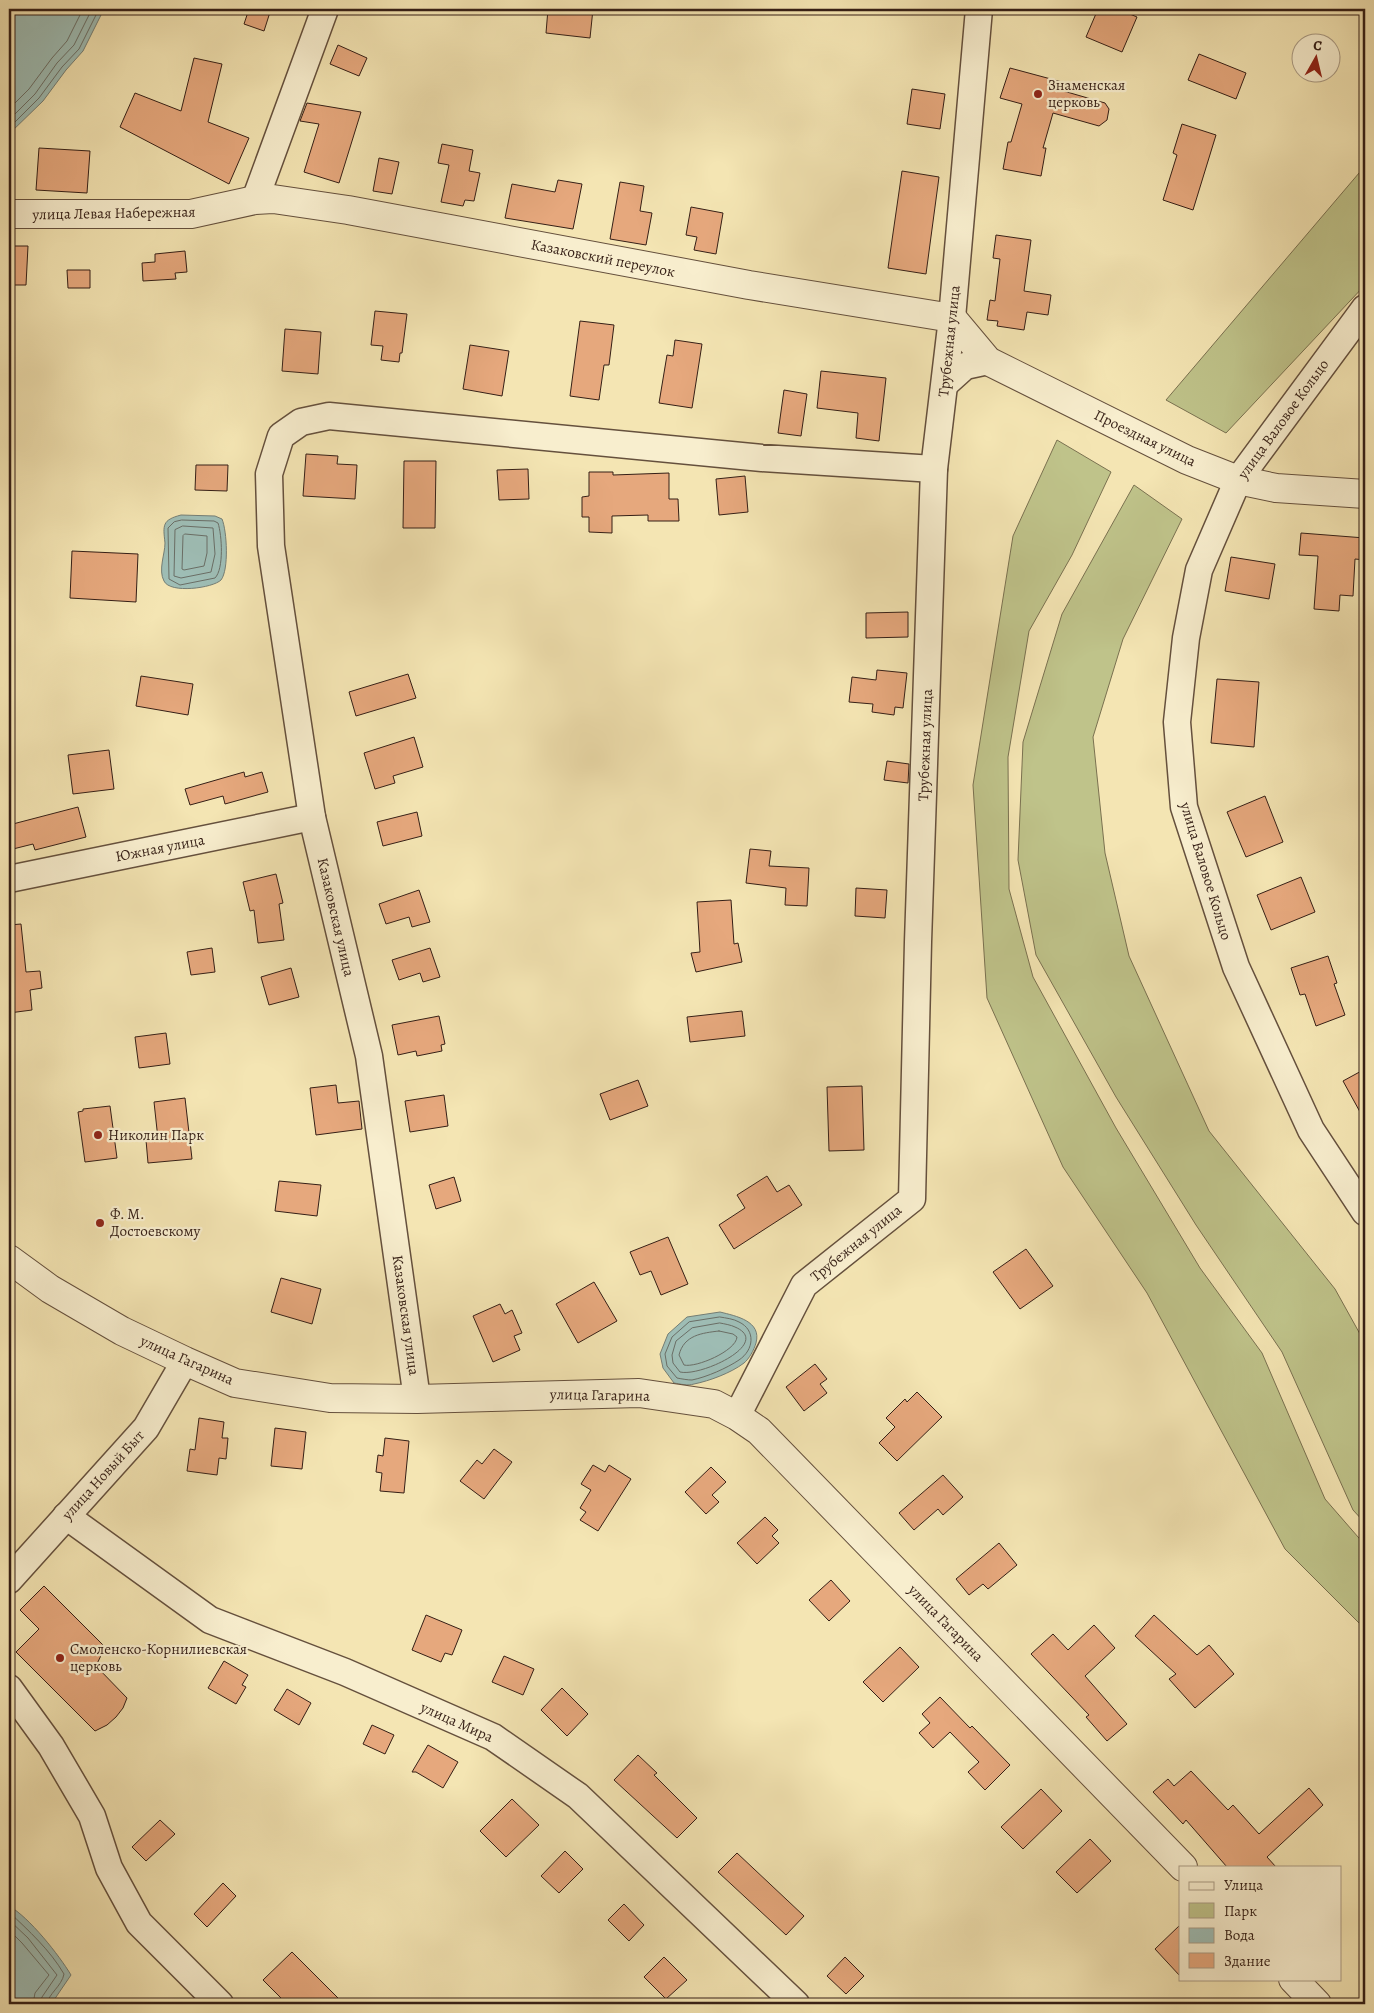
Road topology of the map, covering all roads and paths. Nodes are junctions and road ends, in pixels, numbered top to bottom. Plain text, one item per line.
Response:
1 (325, 9) edge
2 (979, 9) edge
3 (255, 200) junction
4 (9, 214) edge
5 (1365, 308) edge
6 (952, 318) junction
7 (988, 361) junction
8 (945, 384) junction
9 (934, 469) junction
10 (1238, 480) junction
11 (1365, 494) edge
12 (312, 817) junction
13 (9, 878) edge
14 (1365, 1212) edge
15 (9, 1259) edge
16 (185, 1362) junction
17 (417, 1399) junction
18 (737, 1416) junction
19 (66, 1516) junction
20 (9, 1580) edge
21 (9, 1688) edge
22 (1182, 1866) edge
23 (1293, 1980) edge
24 (220, 2004) edge
25 (796, 2004) edge
26 (1317, 2004) edge

1 - 3 street
2 - 6 street, Трубежная улица
3 - 4 street, улица Левая Набережная
3 - 6 street, Казаковский переулок
5 - 10 street, улица Валовое Кольцо
6 - 7 street, Проездная улица
6 - 8 street, Трубежная улица
7 - 8 street
7 - 10 street, Проездная улица
8 - 9 street, Трубежная улица
9 - 12 street, Казаковская улица
9 - 18 street, Трубежная улица
10 - 11 street, Проездная улица
10 - 14 street, улица Валовое Кольцо
12 - 13 street, Южная улица
12 - 17 street, Казаковская улица
15 - 16 street, улица Гагарина
16 - 17 street, улица Гагарина
16 - 19 street, улица Новый Быт
17 - 18 street, улица Гагарина
18 - 22 street, улица Гагарина
19 - 20 street, улица Новый Быт
19 - 25 street, улица Мира
21 - 24 street
23 - 26 street

